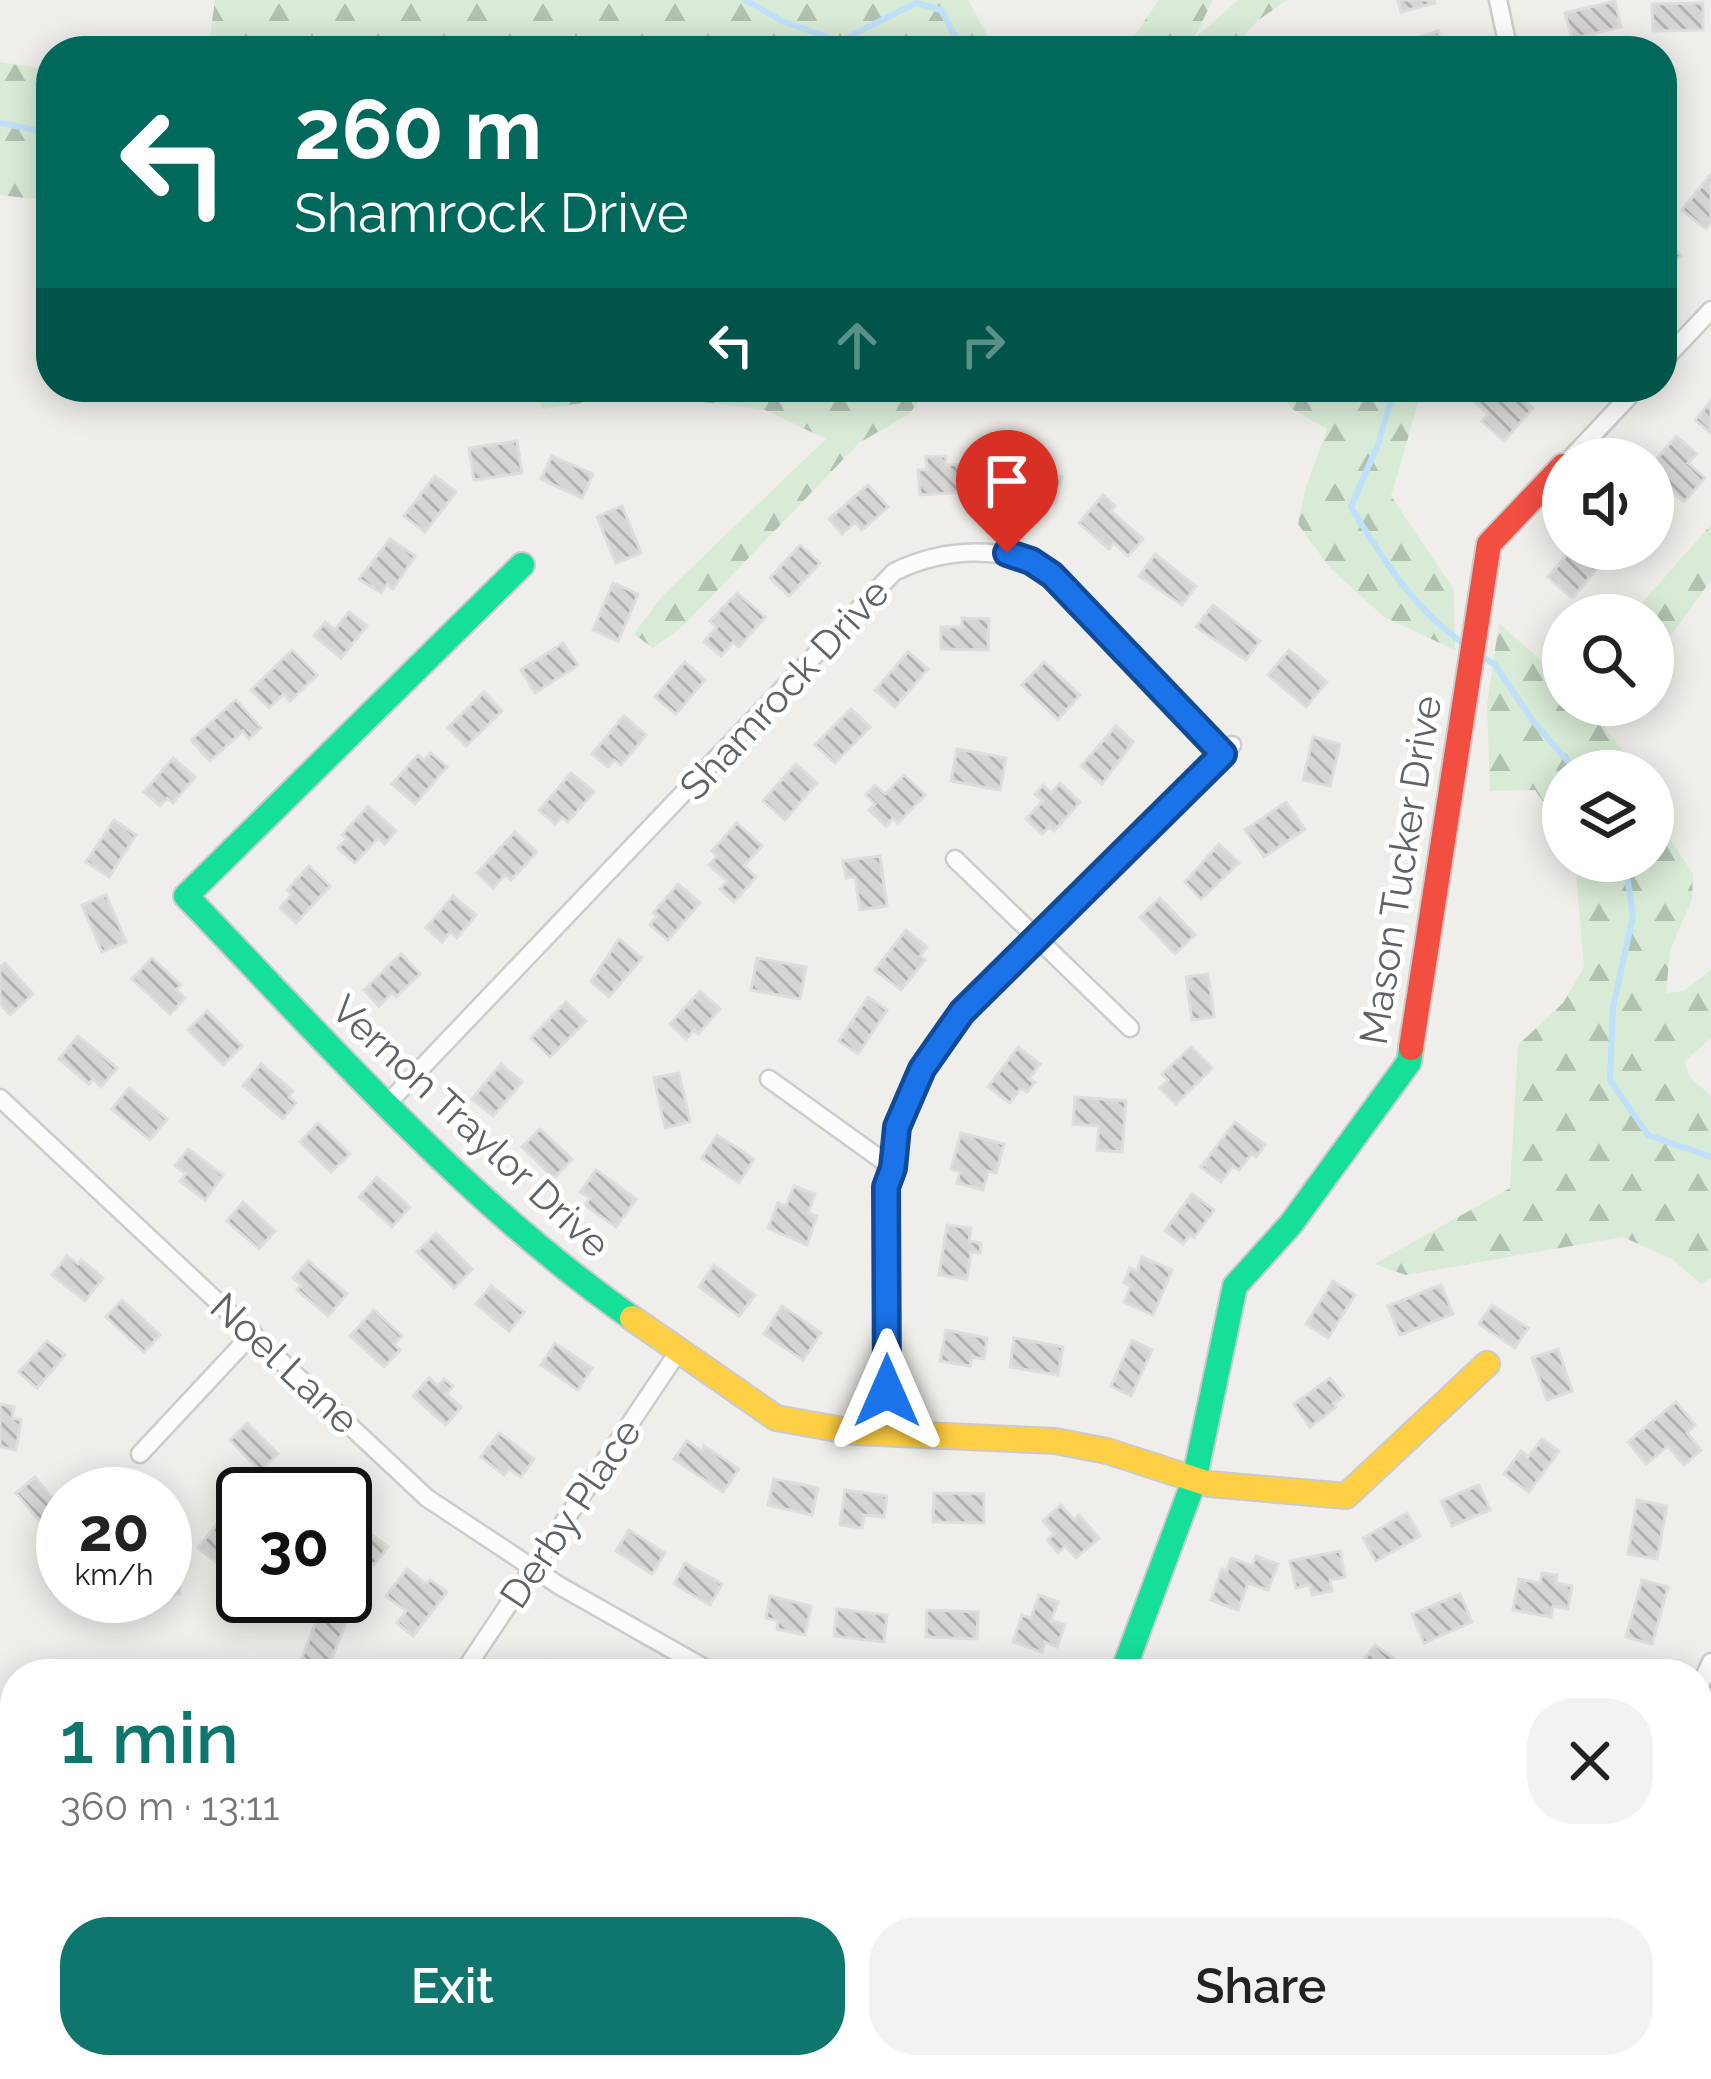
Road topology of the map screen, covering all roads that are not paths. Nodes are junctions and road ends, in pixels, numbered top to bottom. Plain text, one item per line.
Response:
1 (1498, 0) edge
2 (1506, 36) edge
3 (1711, 310) edge
4 (1677, 346) edge
5 (1624, 402) edge
6 (1590, 438) edge
7 (1542, 488) edge
8 (522, 565) dead end
9 (955, 859) dead end
10 (1038, 937) junction
11 (1130, 1028) dead end
12 (769, 1079) dead end
13 (0, 1098) edge
14 (387, 1104) junction
15 (893, 1168) junction
16 (253, 1333) junction
17 (678, 1352) junction
18 (1487, 1364) dead end
19 (887, 1432) junction
20 (140, 1454) dead end
21 (1194, 1481) junction
22 (534, 1569) junction
23 (472, 1659) edge
24 (689, 1659) edge
25 (1128, 1659) edge

1 - 2 street
3 - 4 street
5 - 6 street
7 - 21 street, Mason Tucker Drive
8 - 14 street, Vernon Traylor Drive
9 - 10 street
10 - 11 street
10 - 14 street, Shamrock Drive
10 - 15 street
12 - 15 street
13 - 16 street, Noel Lane
14 - 17 street, Vernon Traylor Drive
15 - 19 street
16 - 20 street
16 - 22 street, Noel Lane
17 - 19 street, Vernon Traylor Drive
17 - 22 street, Derby Place
18 - 21 street, Vernon Traylor Drive
19 - 21 street, Vernon Traylor Drive
21 - 25 street, Mason Tucker Drive
22 - 23 street, Derby Place
22 - 24 street, Noel Lane

